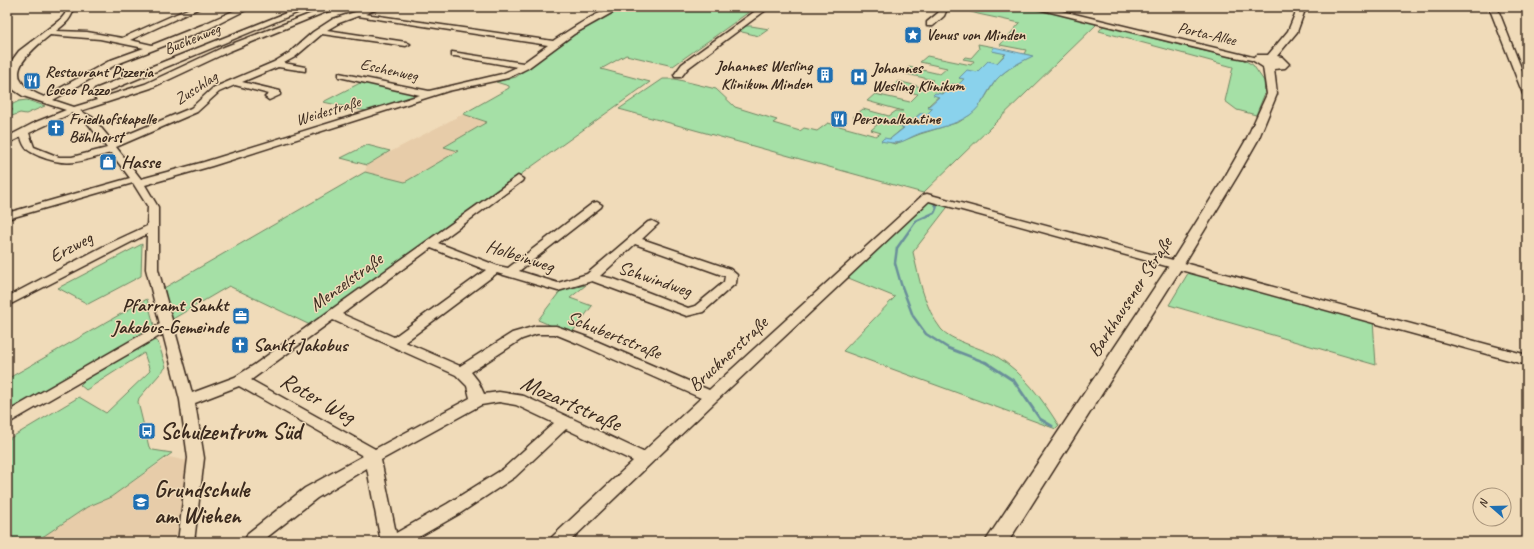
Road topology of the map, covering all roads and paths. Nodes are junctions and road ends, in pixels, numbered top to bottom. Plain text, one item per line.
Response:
1 (70, 7) edge
2 (198, 7) edge
3 (248, 7) edge
4 (307, 7) edge
5 (334, 7) edge
6 (378, 7) edge
7 (618, 7) edge
8 (766, 7) edge
9 (1034, 7) edge
10 (1302, 7) edge
11 (1493, 7) edge
12 (944, 8) edge
13 (935, 13) dead end
14 (356, 14) junction
15 (930, 24) dead end
16 (320, 31) junction
17 (48, 33) junction
18 (123, 40) junction
19 (406, 44) dead end
20 (555, 44) junction
21 (151, 47) junction
22 (455, 54) dead end
23 (1257, 59) joint
24 (1270, 61) junction
25 (277, 64) junction
26 (525, 66) junction
27 (9, 67) edge
28 (302, 69) dead end
29 (342, 75) dead end
30 (678, 75) dead end
31 (233, 82) junction
32 (17, 88) junction
33 (7, 90) edge
34 (430, 94) junction
35 (1527, 94) edge
36 (269, 97) dead end
37 (102, 100) junction
38 (44, 101) junction
39 (73, 110) junction
40 (7, 133) edge
41 (21, 133) junction
42 (7, 141) edge
43 (111, 148) junction
44 (518, 179) dead end
45 (137, 181) junction
46 (597, 205) dead end
47 (7, 216) edge
48 (652, 224) dead end
49 (154, 227) junction
50 (634, 240) junction
51 (431, 244) junction
52 (1177, 264) junction
53 (495, 269) junction
54 (510, 272) junction
55 (591, 277) junction
56 (7, 302) edge
57 (333, 315) junction
58 (166, 326) junction
59 (395, 344) junction
60 (1527, 360) edge
61 (461, 372) junction
62 (240, 380) junction
63 (711, 397) junction
64 (187, 400) junction
65 (478, 400) junction
66 (7, 419) edge
67 (564, 422) junction
68 (373, 457) junction
69 (644, 460) junction
70 (254, 538) dead end
71 (186, 542) edge
72 (389, 542) edge
73 (395, 542) edge
74 (558, 542) edge
75 (996, 542) edge

1 - 17 street
2 - 18 street
3 - 21 street
4 - 37 street, Buchenweg
5 - 37 street
6 - 14 street, Zuschlag
7 - 20 street, Weidestraße
8 - 30 street
9 - 23 street, Porta-Allee
10 - 24 main road
11 - 35 street
12 - 13 street
12 - 15 street
14 - 16 street, Zuschlag
14 - 20 street
16 - 19 street
16 - 25 street, Zuschlag
17 - 18 street
17 - 27 street
18 - 21 street
20 - 26 street, Weidestraße
21 - 38 street
22 - 26 street
23 - 24 main road
24 - 52 main road, Barkhausener Straße
25 - 28 street
25 - 31 street, Zuschlag
26 - 34 street, Weidestraße
27 - 32 street
29 - 34 street, Eschenweg
31 - 36 street
31 - 43 street, Zuschlag
32 - 33 street
32 - 38 street
34 - 45 street, Weidestraße
37 - 39 street
38 - 39 street
39 - 41 street
39 - 43 street
40 - 41 street
41 - 42 street
41 - 43 street, Zuschlag
43 - 45 street
44 - 51 street, Menzelstraße
45 - 47 street, Weidestraße
45 - 49 street
46 - 54 street
48 - 50 street, Holbeinweg
49 - 56 street, Erzweg
49 - 58 street
50 - 55 street, Holbeinweg
50 - 55 street, Schwindweg
51 - 53 street, Holbeinweg
51 - 57 street, Menzelstraße
52 - 60 street
52 - 63 street, Brucknerstraße
52 - 75 main road, Barkhausener Straße
53 - 54 street, Holbeinweg
53 - 59 street
54 - 55 street, Holbeinweg
57 - 59 street
57 - 62 street, Menzelstraße
58 - 64 street
58 - 66 street
59 - 61 street
61 - 63 street, Schubertstraße
61 - 65 street
62 - 64 street, Menzelstraße
62 - 68 street, Roter Weg
63 - 69 street, Brucknerstraße
64 - 71 street
65 - 67 street, Mozartstraße
65 - 68 street, Mozartstraße
67 - 69 street, Mozartstraße
67 - 73 street
68 - 70 street
68 - 72 street
69 - 74 street, Brucknerstraße

